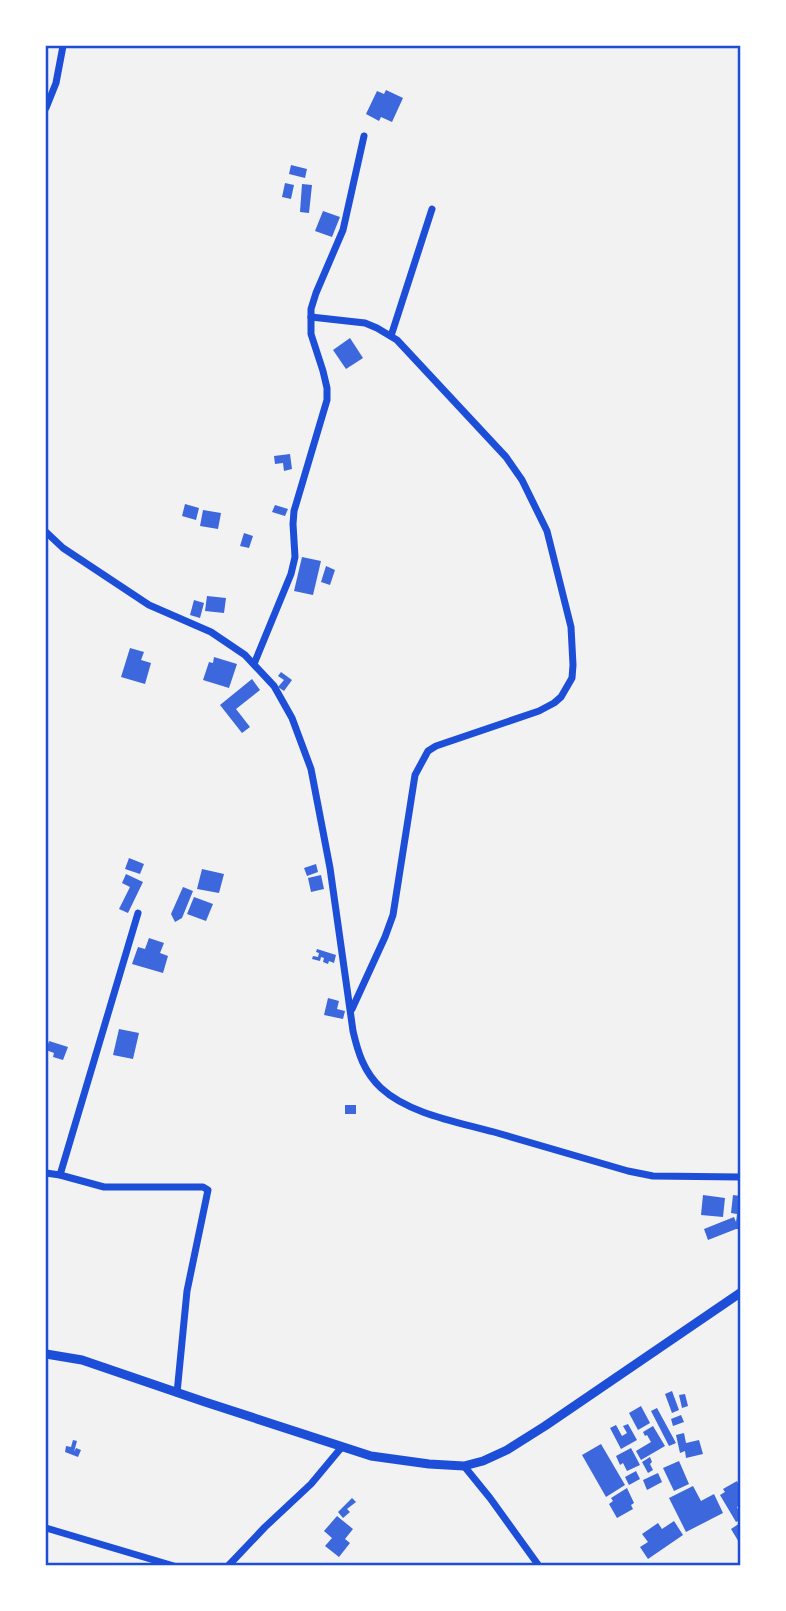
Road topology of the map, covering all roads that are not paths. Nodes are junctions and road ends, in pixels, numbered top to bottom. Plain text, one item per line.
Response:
1 (63, 46) edge
2 (46, 108) edge
3 (364, 136) dead end
4 (432, 209) dead end
5 (312, 317) junction
6 (391, 336) junction
7 (46, 532) edge
8 (254, 664) junction
9 (138, 913) dead end
10 (351, 1010) junction
11 (46, 1173) edge
12 (60, 1175) junction
13 (740, 1177) edge
14 (740, 1293) edge
15 (46, 1354) edge
16 (177, 1393) junction
17 (341, 1448) junction
18 (464, 1466) junction
19 (46, 1528) edge
20 (174, 1566) edge
21 (228, 1566) edge
22 (539, 1566) edge

1 - 2 street
3 - 5 street
4 - 6 street
5 - 6 street
5 - 8 street
6 - 10 street
7 - 8 street
8 - 10 street
9 - 12 street
10 - 13 street
11 - 12 street
12 - 16 street
14 - 18 street
15 - 16 street
16 - 17 street
17 - 18 street
17 - 21 street
18 - 22 street
19 - 20 street

